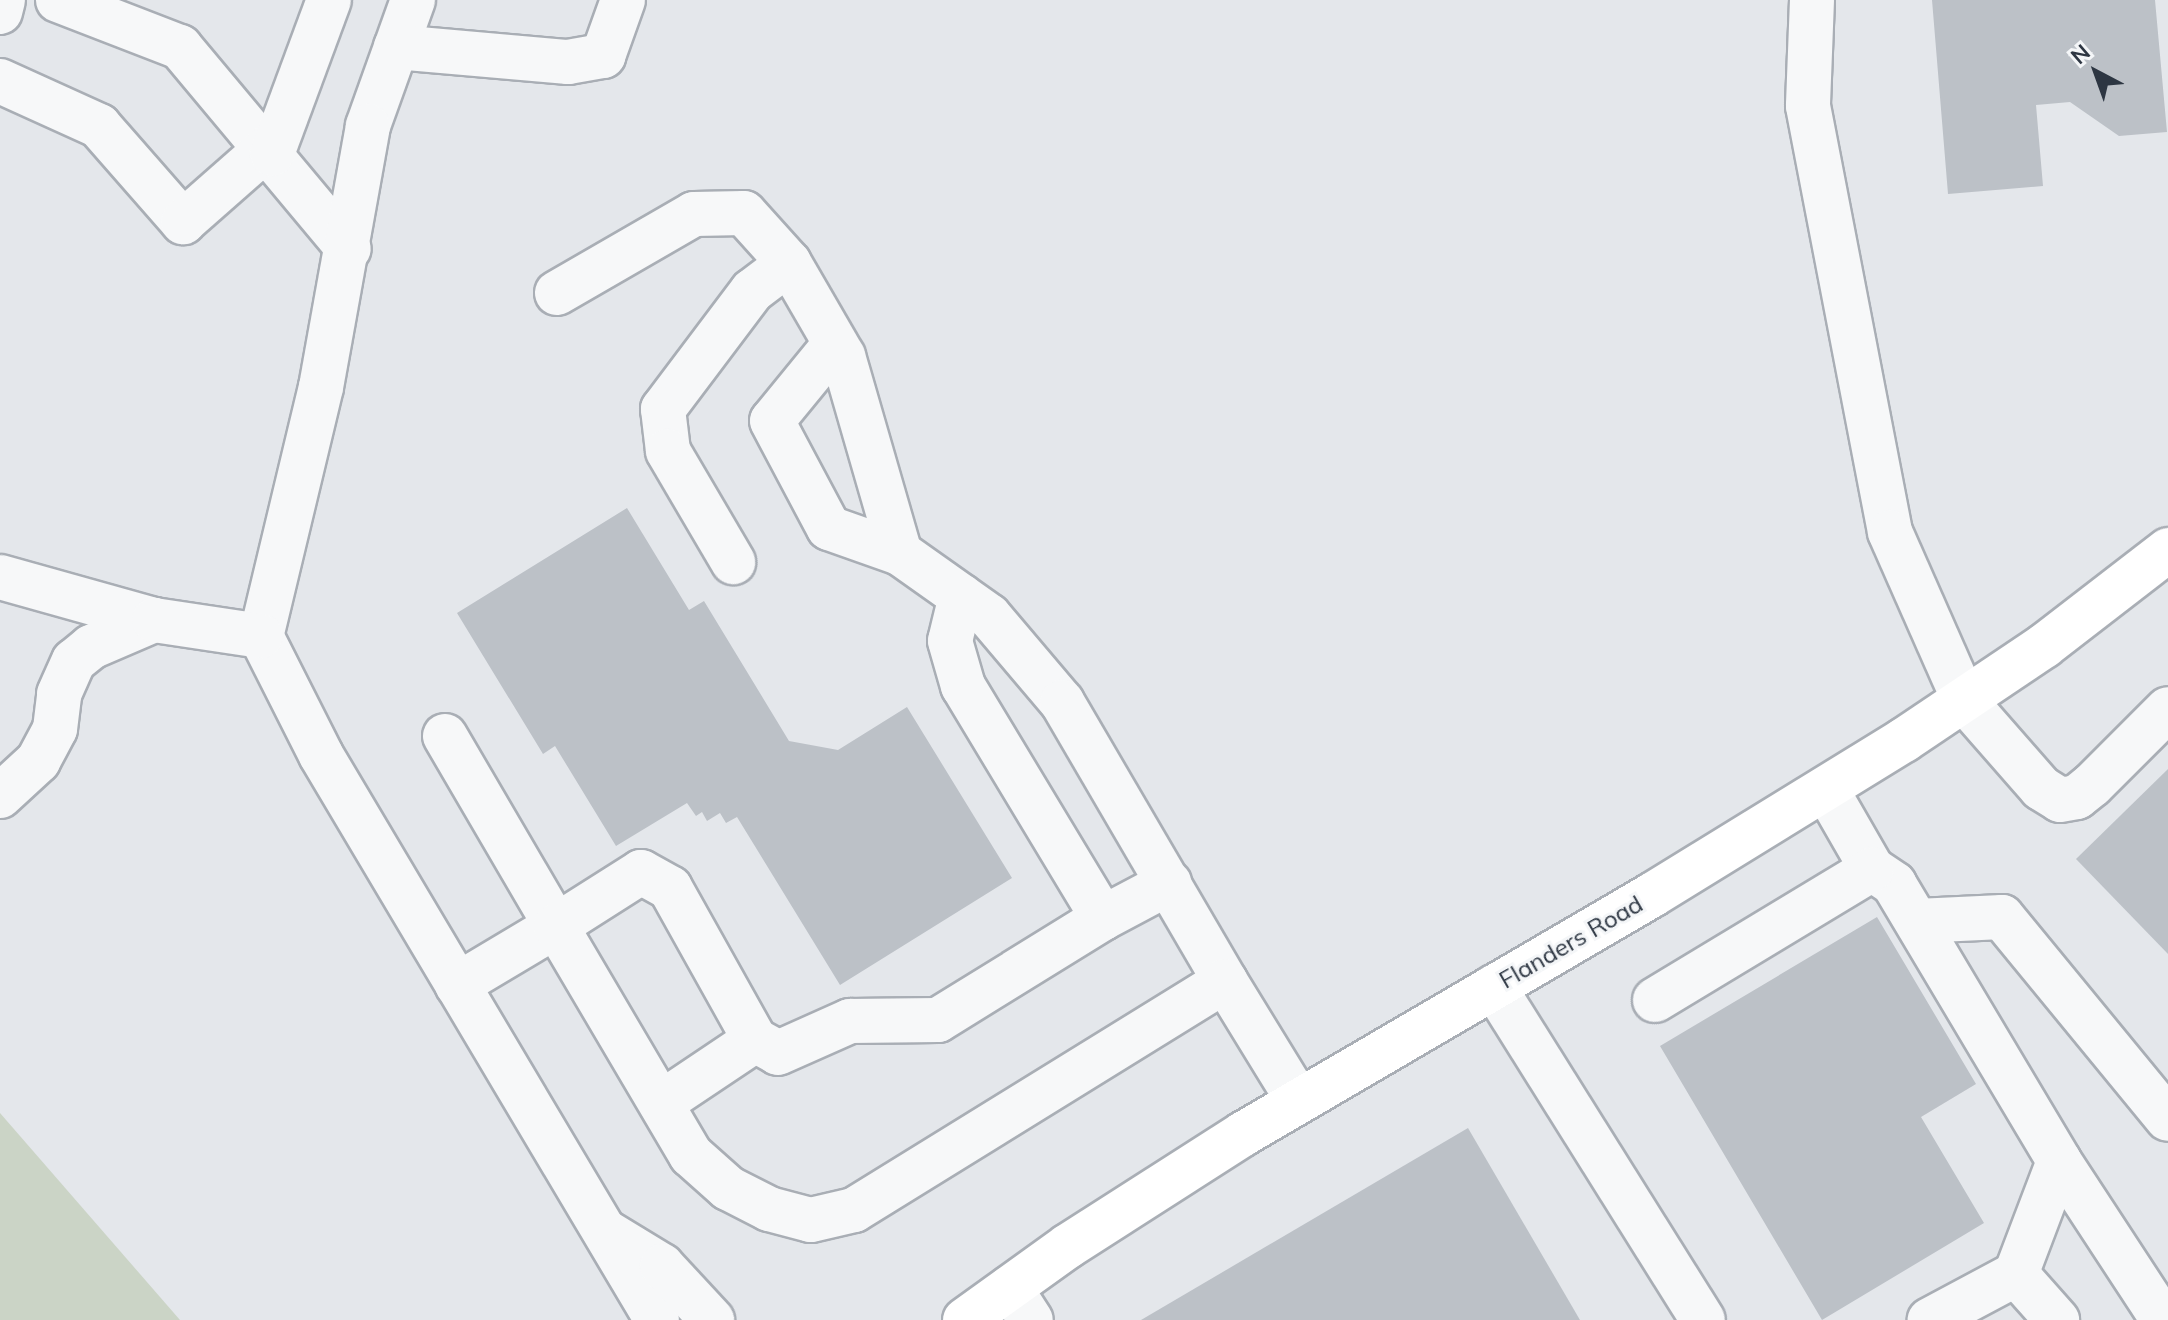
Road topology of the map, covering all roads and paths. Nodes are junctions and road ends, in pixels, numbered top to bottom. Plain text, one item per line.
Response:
1 (3, 0) edge
2 (58, 0) edge
3 (329, 0) edge
4 (413, 0) edge
5 (623, 0) edge
6 (1812, 0) edge
7 (0, 12) edge
8 (396, 47) junction
9 (0, 81) edge
10 (270, 151) junction
11 (349, 249) junction
12 (789, 263) junction
13 (557, 293) dead end
14 (835, 344) junction
15 (2168, 550) edge
16 (900, 553) junction
17 (733, 562) dead end
18 (0, 577) edge
19 (961, 596) junction
20 (154, 620) junction
21 (261, 636) junction
22 (1964, 700) junction
23 (2168, 709) edge
24 (445, 736) dead end
25 (1826, 789) junction
26 (0, 796) edge
27 (1872, 869) junction
28 (1169, 883) junction
29 (1103, 918) junction
30 (1917, 921) junction
31 (556, 926) junction
32 (1225, 981) junction
33 (457, 985) junction
34 (1494, 987) junction
35 (1655, 1000) dead end
36 (755, 1040) junction
37 (1298, 1100) junction
38 (661, 1103) junction
39 (2168, 1119) edge
40 (2059, 1161) junction
41 (608, 1233) junction
42 (2016, 1274) junction
43 (1020, 1304) edge
44 (657, 1320) edge
45 (712, 1320) edge
46 (965, 1320) edge
47 (1703, 1320) edge
48 (1930, 1320) edge
49 (2057, 1320) edge
50 (2166, 1320) edge

1 - 7 lane
2 - 10 lane
3 - 10 lane
4 - 8 lane
5 - 8 lane
6 - 22 lane
8 - 11 lane
9 - 10 lane
10 - 11 lane
11 - 21 lane
12 - 13 lane
12 - 14 lane
12 - 17 lane
14 - 16 lane
14 - 16 lane
15 - 22 main road, Flanders Road
16 - 19 lane
18 - 20 lane
19 - 28 lane
19 - 29 lane
20 - 21 lane
20 - 26 lane
21 - 33 lane
22 - 23 lane
22 - 25 main road, Flanders Road
24 - 31 lane
25 - 27 lane
25 - 34 main road, Flanders Road
27 - 30 lane
27 - 35 lane
28 - 29 lane
28 - 32 lane
29 - 36 lane
30 - 39 lane
30 - 40 lane
31 - 33 lane
31 - 36 lane
31 - 38 lane
32 - 37 lane
32 - 38 lane
33 - 41 lane
34 - 37 main road, Flanders Road
34 - 47 lane
36 - 38 lane
37 - 43 main road, Flanders Road
40 - 42 lane
40 - 50 lane
41 - 44 lane
41 - 45 lane
42 - 48 lane
42 - 49 lane
43 - 46 main road, Flanders Road

